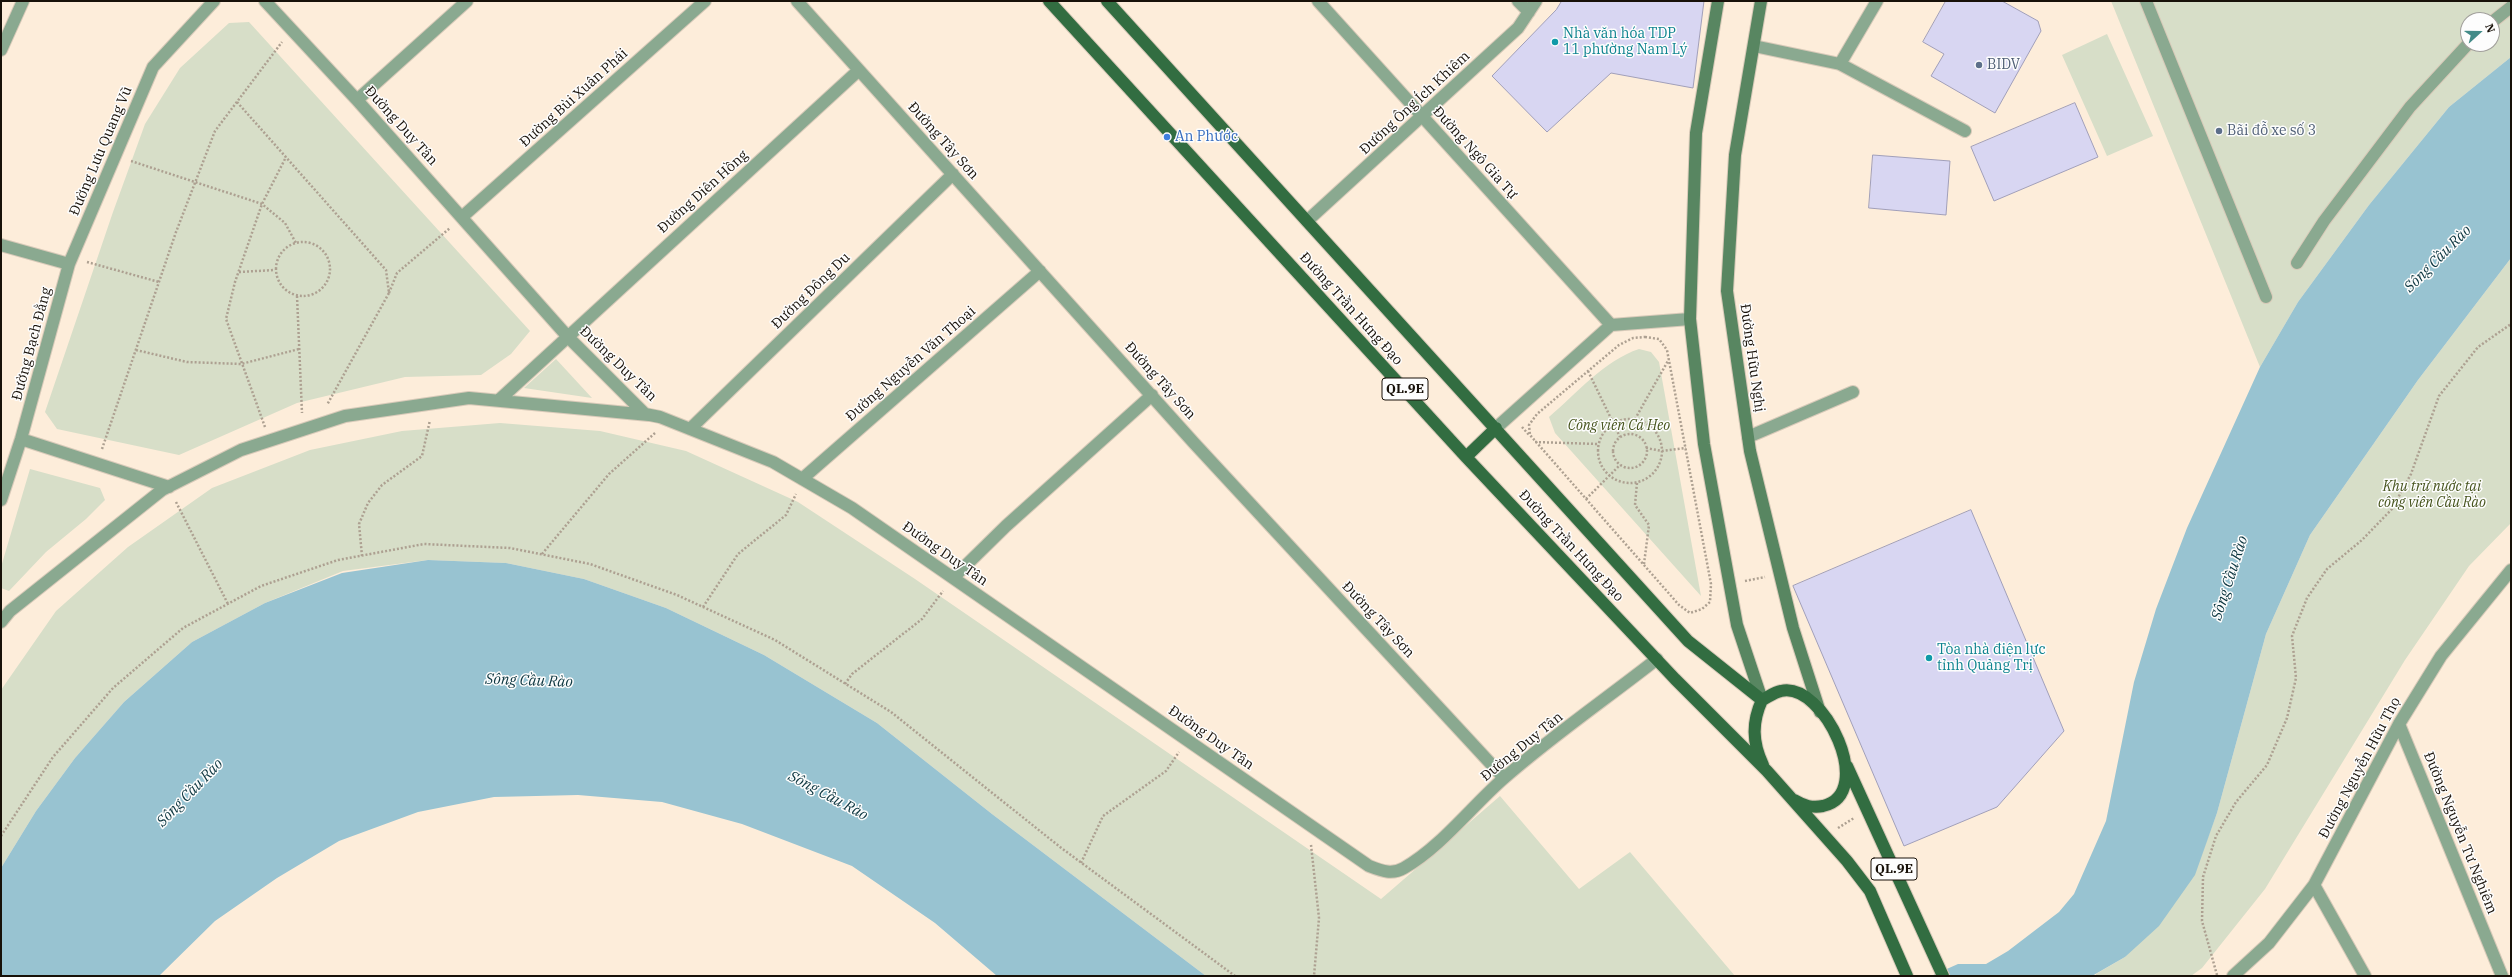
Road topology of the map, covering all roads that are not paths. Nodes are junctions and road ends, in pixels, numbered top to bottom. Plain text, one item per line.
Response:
1 (23, 1) edge
2 (214, 1) edge
3 (265, 1) edge
4 (467, 1) edge
5 (705, 1) edge
6 (797, 1) edge
7 (1049, 1) edge
8 (1107, 1) edge
9 (1318, 1) edge
10 (1518, 1) edge
11 (1536, 1) edge
12 (1718, 1) edge
13 (1761, 1) edge
14 (1877, 1) edge
15 (2146, 1) edge
16 (2511, 6) edge
17 (1529, 12) junction
18 (2500, 15) edge
19 (1754, 46) junction
20 (1, 50) edge
21 (2461, 52) edge
22 (1840, 64) junction
23 (859, 70) junction
24 (357, 100) junction
25 (1423, 117) junction
26 (1965, 131) dead end
27 (953, 174) junction
28 (462, 217) junction
29 (1307, 221) junction
30 (1, 245) edge
31 (71, 261) junction
32 (2297, 263) dead end
33 (1040, 271) junction
34 (2266, 297) dead end
35 (1690, 319) junction
36 (1611, 325) junction
37 (568, 336) junction
38 (1854, 392) dead end
39 (1152, 395) junction
40 (499, 400) junction
41 (653, 416) junction
42 (690, 428) junction
43 (1496, 428) junction
44 (1748, 437) junction
45 (21, 439) junction
46 (1466, 457) junction
47 (802, 479) junction
48 (169, 487) junction
49 (1, 500) edge
50 (2511, 570) edge
51 (953, 578) junction
52 (1, 622) edge
53 (1657, 659) junction
54 (1762, 700) junction
55 (1820, 712) junction
56 (2399, 724) junction
57 (1845, 763) junction
58 (1767, 772) junction
59 (1504, 778) junction
60 (1788, 796) junction
61 (2314, 886) junction
62 (1907, 976) edge
63 (1943, 976) edge
64 (2233, 976) edge
65 (2365, 976) edge
66 (2502, 976) edge

1 - 20 street
2 - 31 street, Đường Lưu Quang Vũ
3 - 24 street, Đường Duy Tân
4 - 24 street
5 - 28 street, Đường Bùi Xuân Phái
6 - 23 street, Đường Tây Sơn
7 - 46 main road, Đường Trần Hưng Đạo / QL.9E
8 - 29 main road, Đường Trần Hưng Đạo / QL.9E
9 - 25 street, Đường Ngô Gia Tự
10 - 17 street
11 - 17 street, Đường Ông Ích Khiêm
12 - 35 main road
13 - 19 main road, Đường Hữu Nghị
14 - 22 street
15 - 34 street
16 - 18 street
17 - 25 street, Đường Ông Ích Khiêm
19 - 22 street
19 - 44 main road, Đường Hữu Nghị
21 - 32 street
22 - 26 street
23 - 27 street, Đường Tây Sơn
23 - 37 street, Đường Diên Hồng
24 - 28 street, Đường Duy Tân
25 - 29 street, Đường Ông Ích Khiêm
25 - 36 street, Đường Ngô Gia Tự
27 - 33 street, Đường Tây Sơn
27 - 42 street, Đường Đông Du
28 - 37 street, Đường Duy Tân
29 - 43 main road, Đường Trần Hưng Đạo / QL.9E
30 - 31 street
31 - 45 street, Đường Bạch Đằng
33 - 39 street, Đường Tây Sơn
33 - 47 street, Đường Nguyễn Văn Thoại
35 - 36 street
35 - 54 main road
36 - 43 street
37 - 40 street, Đường Diên Hồng
37 - 41 street, Đường Duy Tân
38 - 44 street
39 - 51 street
39 - 59 street, Đường Tây Sơn
40 - 41 street
40 - 48 street
41 - 42 street, Đường Duy Tân
42 - 47 street, Đường Duy Tân
43 - 46 main road
43 - 54 main road, Đường Trần Hưng Đạo / QL.9E
44 - 55 main road, Đường Hữu Nghị
45 - 48 street
45 - 49 street, Đường Bạch Đằng
46 - 53 main road, Đường Trần Hưng Đạo / QL.9E
47 - 51 street, Đường Duy Tân
48 - 52 street
50 - 56 street, Đường Nguyễn Hữu Thọ
51 - 59 street, Đường Duy Tân
53 - 58 main road, Đường Trần Hưng Đạo / QL.9E
53 - 59 street, Đường Duy Tân
54 - 55 main road, Đường Trần Hưng Đạo
54 - 58 main road, Đường Trần Hưng Đạo
55 - 57 main road, Đường Trần Hưng Đạo
56 - 61 street, Đường Nguyễn Hữu Thọ
56 - 66 street, Đường Nguyễn Tư Nghiêm
57 - 60 main road, Đường Trần Hưng Đạo
57 - 63 main road, Đường Trần Hưng Đạo / QL.9E
58 - 60 main road, Đường Trần Hưng Đạo
60 - 62 main road, Đường Trần Hưng Đạo / QL.9E
61 - 64 street, Đường Nguyễn Hữu Thọ
61 - 65 street

